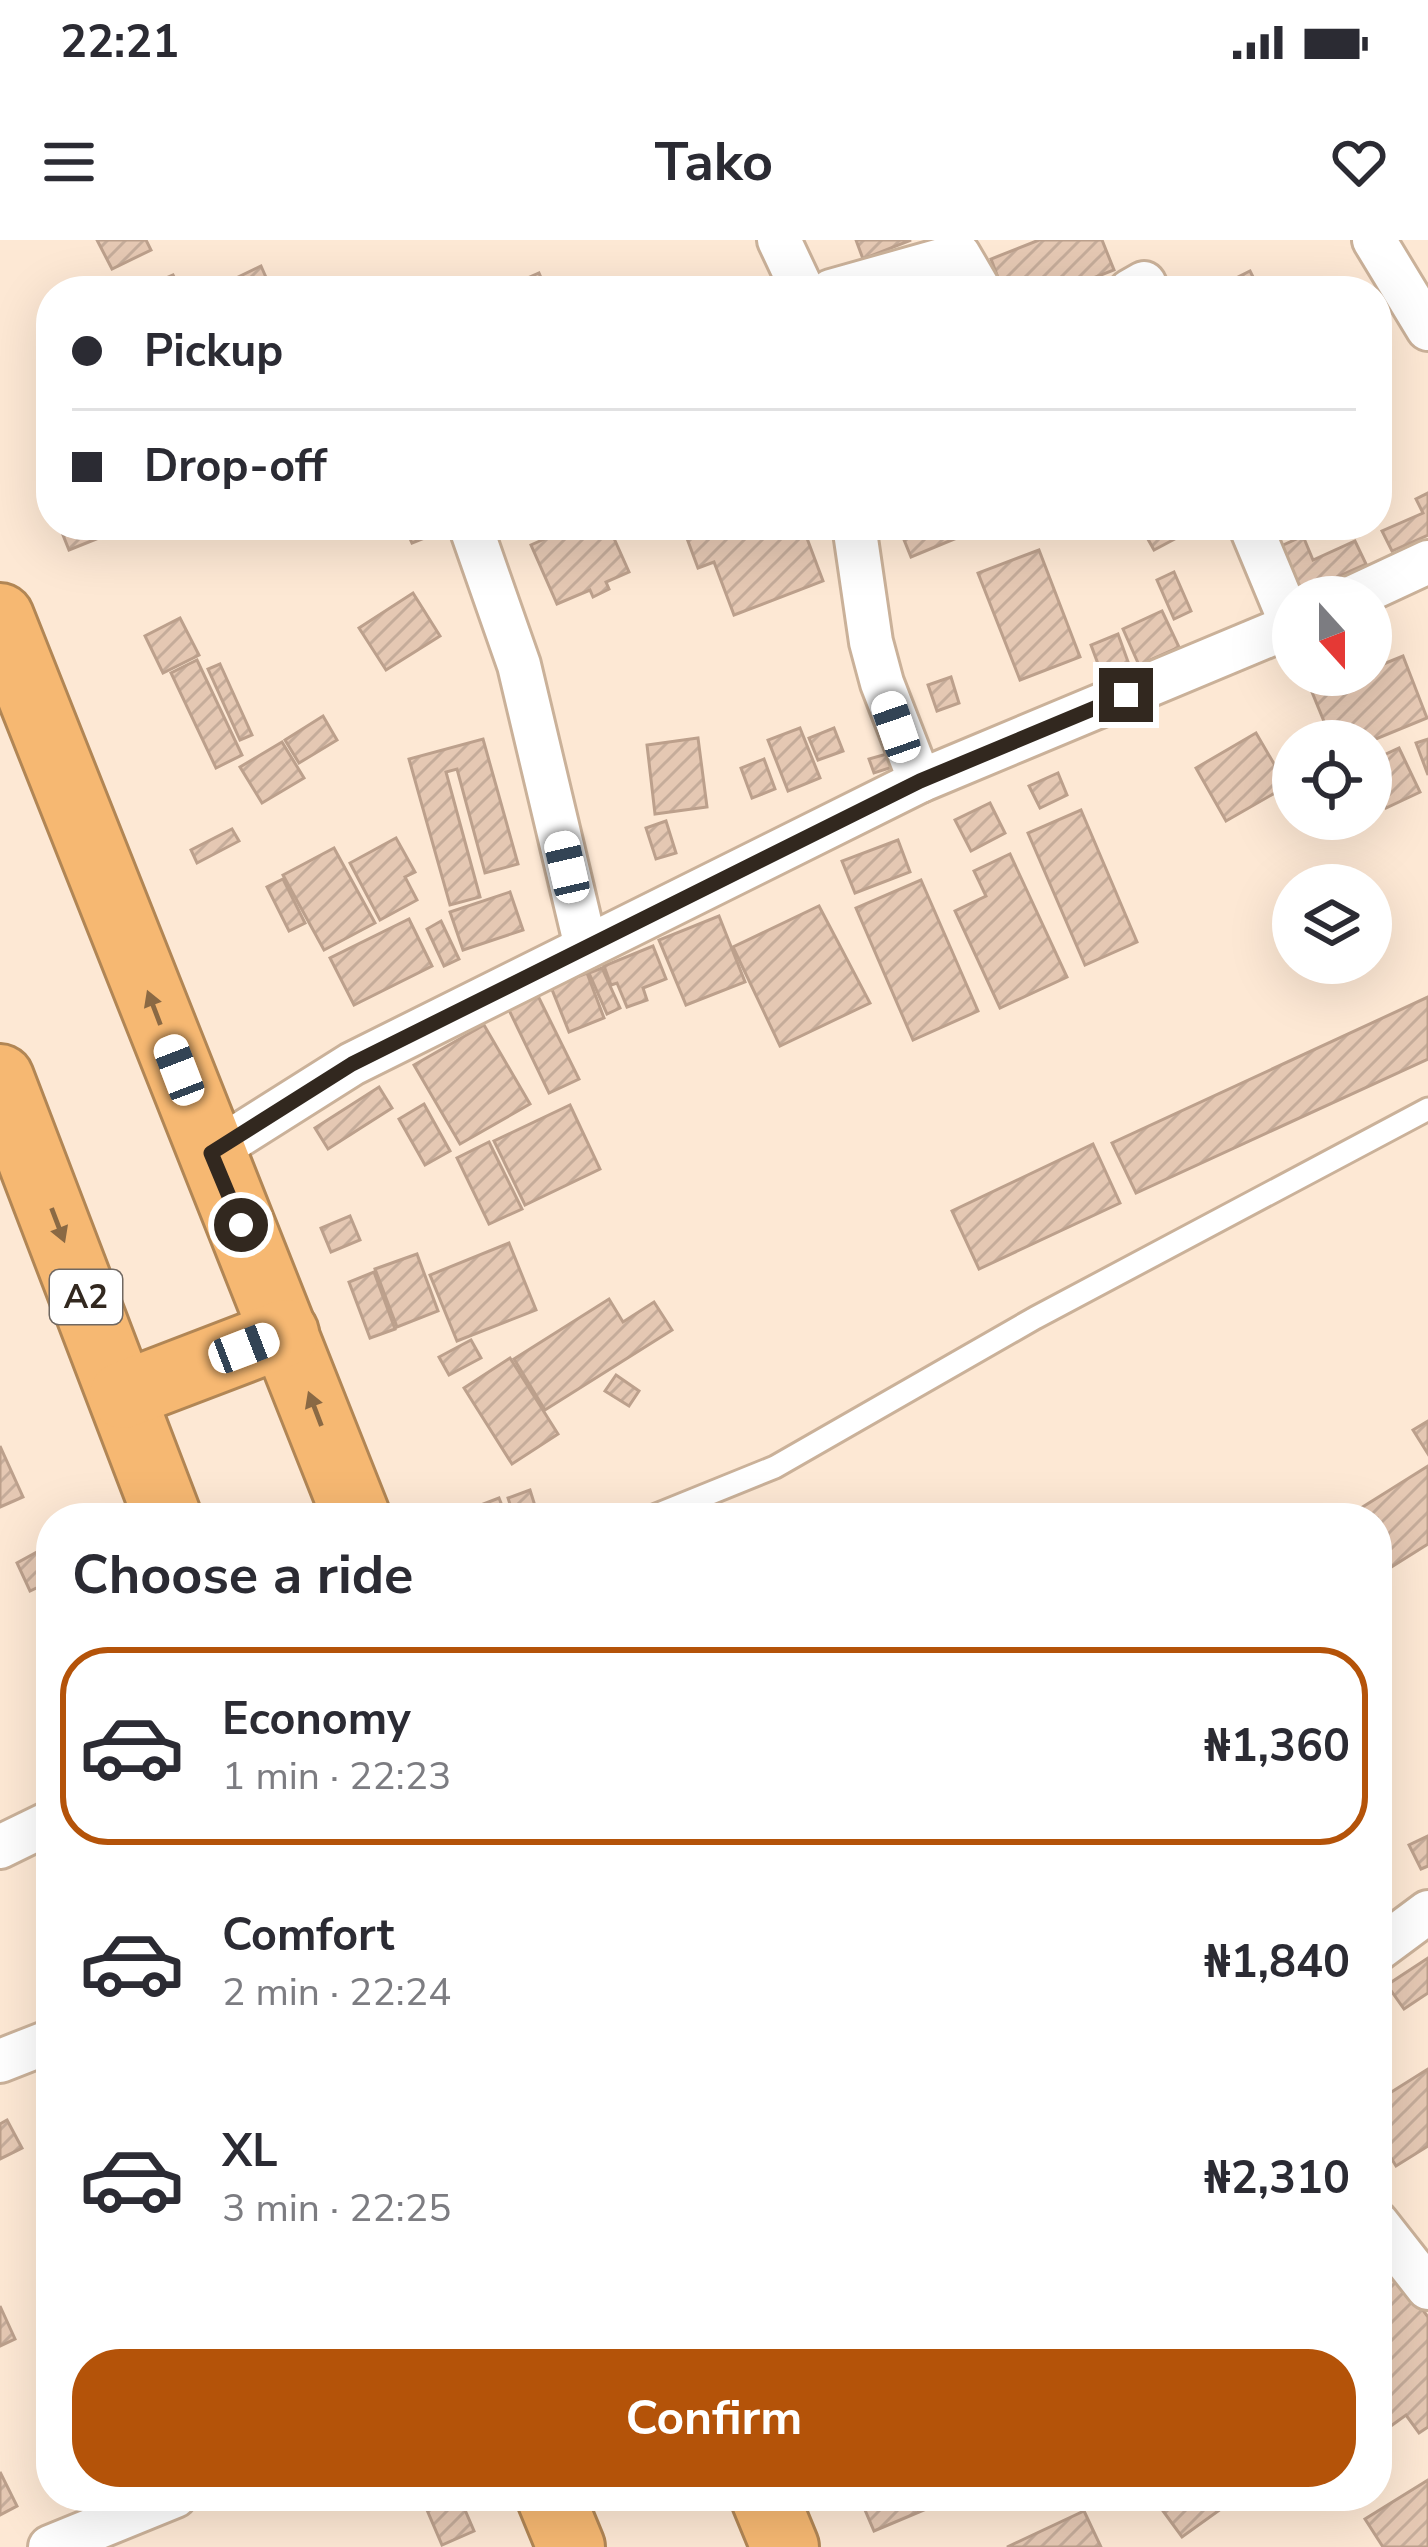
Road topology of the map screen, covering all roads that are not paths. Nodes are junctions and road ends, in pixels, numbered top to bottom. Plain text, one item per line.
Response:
1 (779, 240) edge
2 (1374, 240) edge
3 (796, 276) edge
4 (884, 276) edge
5 (971, 276) edge
6 (1428, 329) edge
7 (475, 540) edge
8 (856, 540) edge
9 (1256, 540) edge
10 (1428, 562) edge
11 (1272, 577) edge
12 (1392, 579) edge
13 (0, 616) edge
14 (1272, 635) edge
15 (920, 781) junction
16 (586, 947) junction
17 (0, 1078) edge
18 (1428, 1109) edge
19 (13, 1148) edge
20 (211, 1153) junction
21 (285, 1333) junction
22 (123, 1395) junction
23 (163, 1503) edge
24 (351, 1503) edge
25 (686, 1503) edge
26 (36, 1829) edge
27 (0, 1847) edge
28 (1428, 1912) edge
29 (1392, 1939) edge
30 (36, 2047) edge
31 (0, 2061) edge
32 (1392, 2243) edge
33 (1428, 2288) edge
34 (138, 2511) edge
35 (556, 2511) edge
36 (770, 2511) edge
37 (50, 2547) edge
38 (572, 2547) edge
39 (784, 2547) edge

1 - 3 street
2 - 6 street
4 - 5 street
7 - 16 street
8 - 15 street
9 - 11 street
10 - 12 street
20 -> 13 highway
14 - 15 street
15 - 16 street
16 - 20 street
17 - 19 highway, A2
18 - 25 lane
19 -> 22 highway, A2
20 - 21 highway
21 - 22 highway
24 -> 21 highway
22 - 23 highway, A2
26 - 27 street
28 - 29 street
30 - 31 street
32 - 33 street
34 - 37 street
35 - 38 highway
36 - 39 highway

